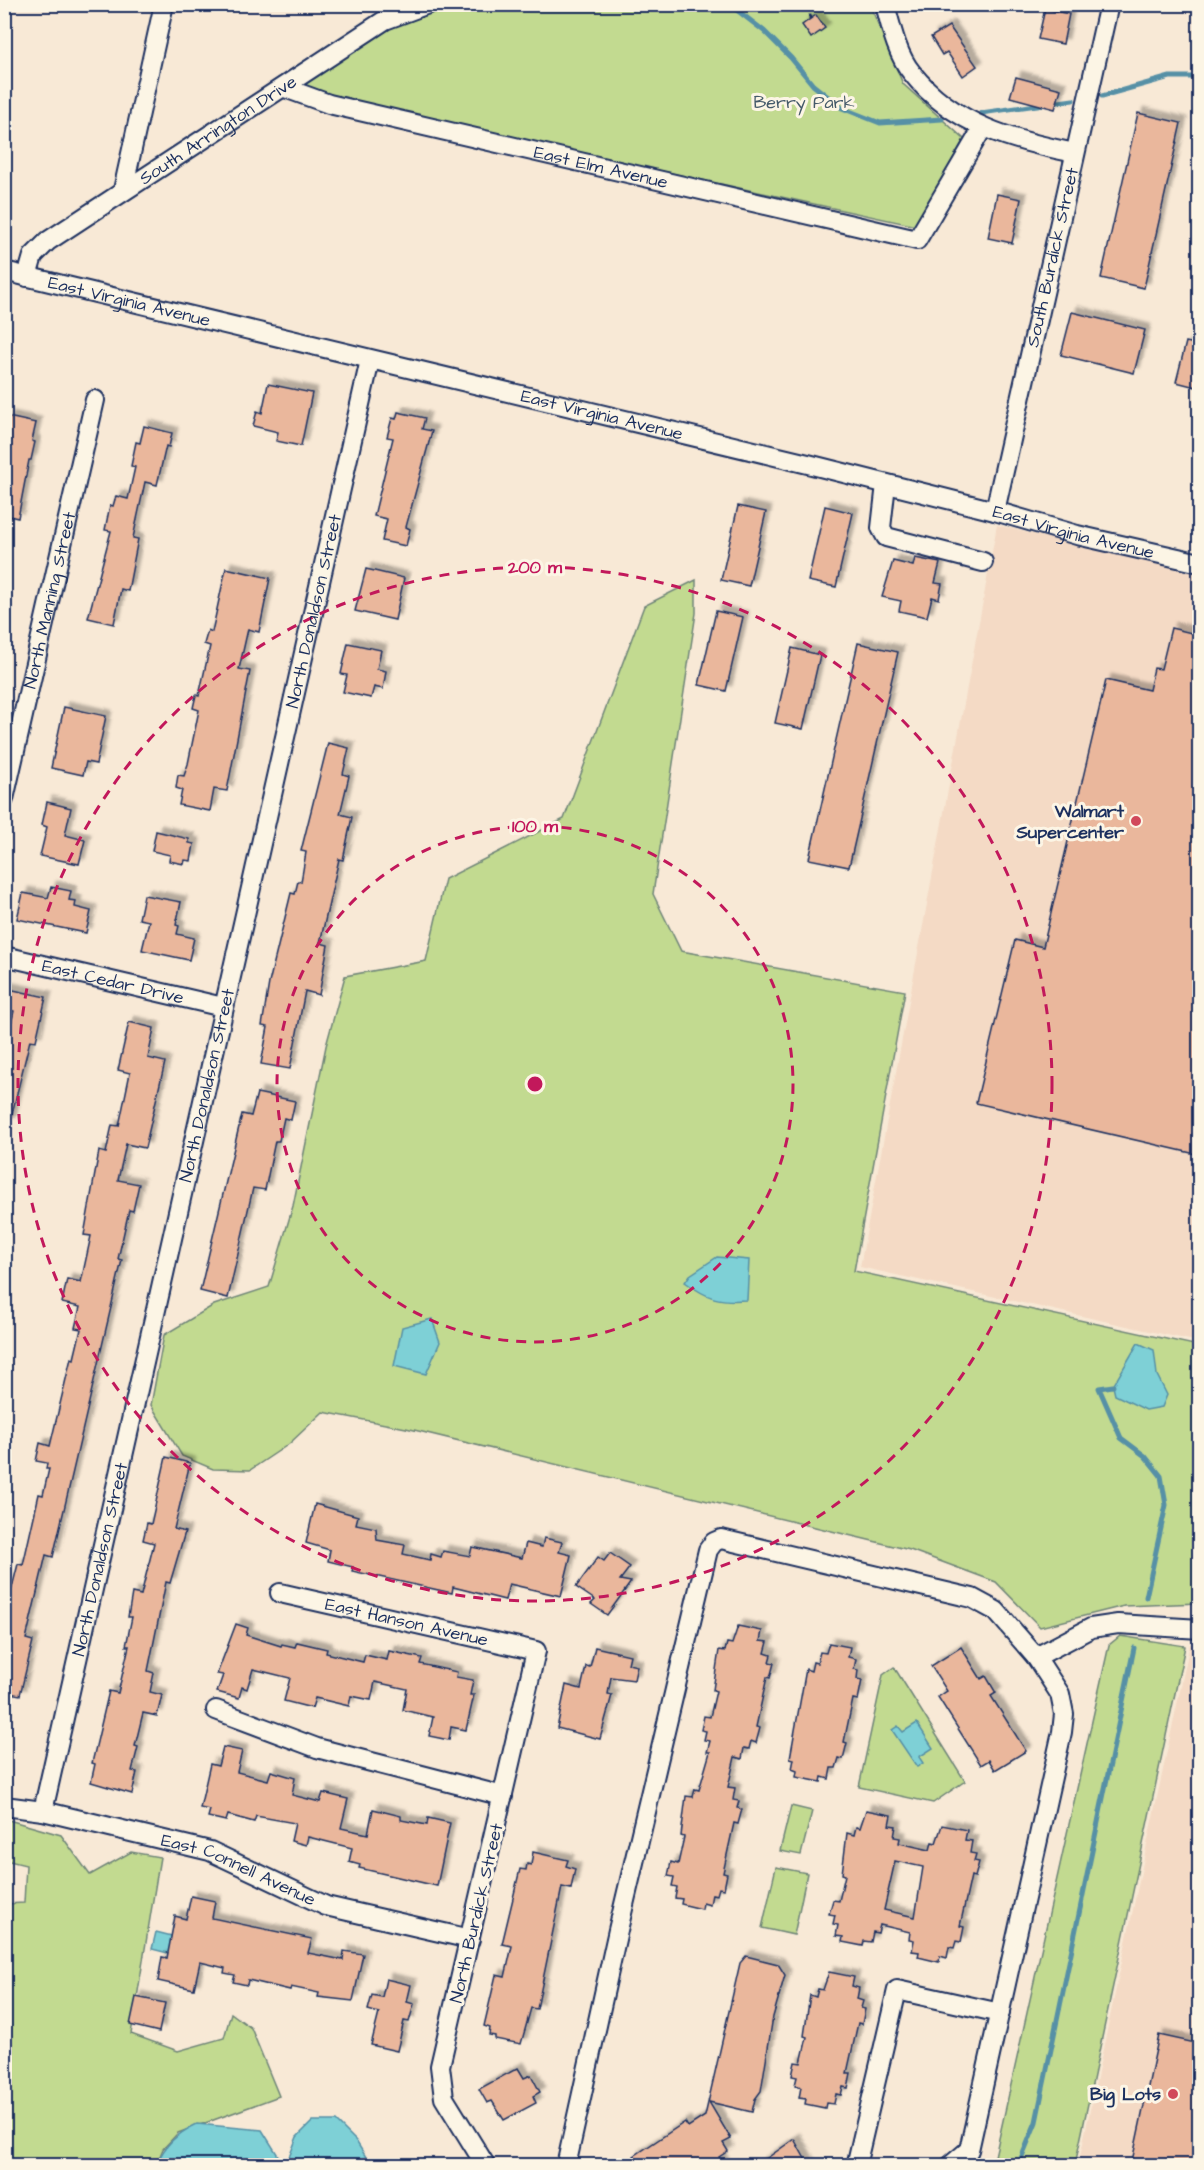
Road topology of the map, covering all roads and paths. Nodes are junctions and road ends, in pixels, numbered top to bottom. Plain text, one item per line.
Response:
1 (164, 4) edge
2 (428, 4) edge
3 (810, 4) edge
4 (885, 4) edge
5 (1109, 4) edge
6 (387, 12) edge
7 (810, 19) dead end
8 (285, 88) junction
9 (982, 129) junction
10 (1075, 153) junction
11 (123, 190) junction
12 (4, 271) edge
13 (27, 277) junction
14 (370, 360) junction
15 (95, 400) dead end
16 (886, 484) junction
17 (995, 511) junction
18 (983, 562) dead end
19 (1200, 563) edge
20 (4, 799) edge
21 (4, 956) edge
22 (223, 1007) junction
23 (280, 1593) dead end
24 (1200, 1629) edge
25 (536, 1651) joint
26 (1036, 1657) junction
27 (216, 1710) dead end
28 (503, 1796) junction
29 (4, 1806) edge
30 (43, 1811) junction
31 (470, 1939) junction
32 (1000, 2013) junction
33 (486, 2166) edge
34 (566, 2166) edge
35 (856, 2166) edge
36 (950, 2166) edge

1 - 11 street
2 - 6 street, South Arrington Drive
3 - 7 path
4 - 9 street
5 - 10 street, South Burdick Street
6 - 8 street, South Arrington Drive
8 - 9 street, East Elm Avenue
8 - 11 street, South Arrington Drive
9 - 10 street
10 - 17 street, South Burdick Street
11 - 13 street, South Arrington Drive
12 - 13 street, East Virginia Avenue
13 - 14 street, East Virginia Avenue
14 - 16 street, East Virginia Avenue
14 - 22 street, North Donaldson Street
15 - 20 street, North Manning Street
16 - 17 street, East Virginia Avenue
16 - 18 street
17 - 19 street, East Virginia Avenue
21 - 22 street, East Cedar Drive
22 - 30 street, North Donaldson Street
23 - 25 street, East Hanson Avenue
24 - 26 street
25 - 28 street, North Burdick Street
26 - 32 street
26 - 34 street
27 - 28 street
28 - 31 street, North Burdick Street
29 - 30 street, East Connell Avenue
30 - 31 street, East Connell Avenue
31 - 33 street, North Burdick Street
32 - 35 street
32 - 36 street

